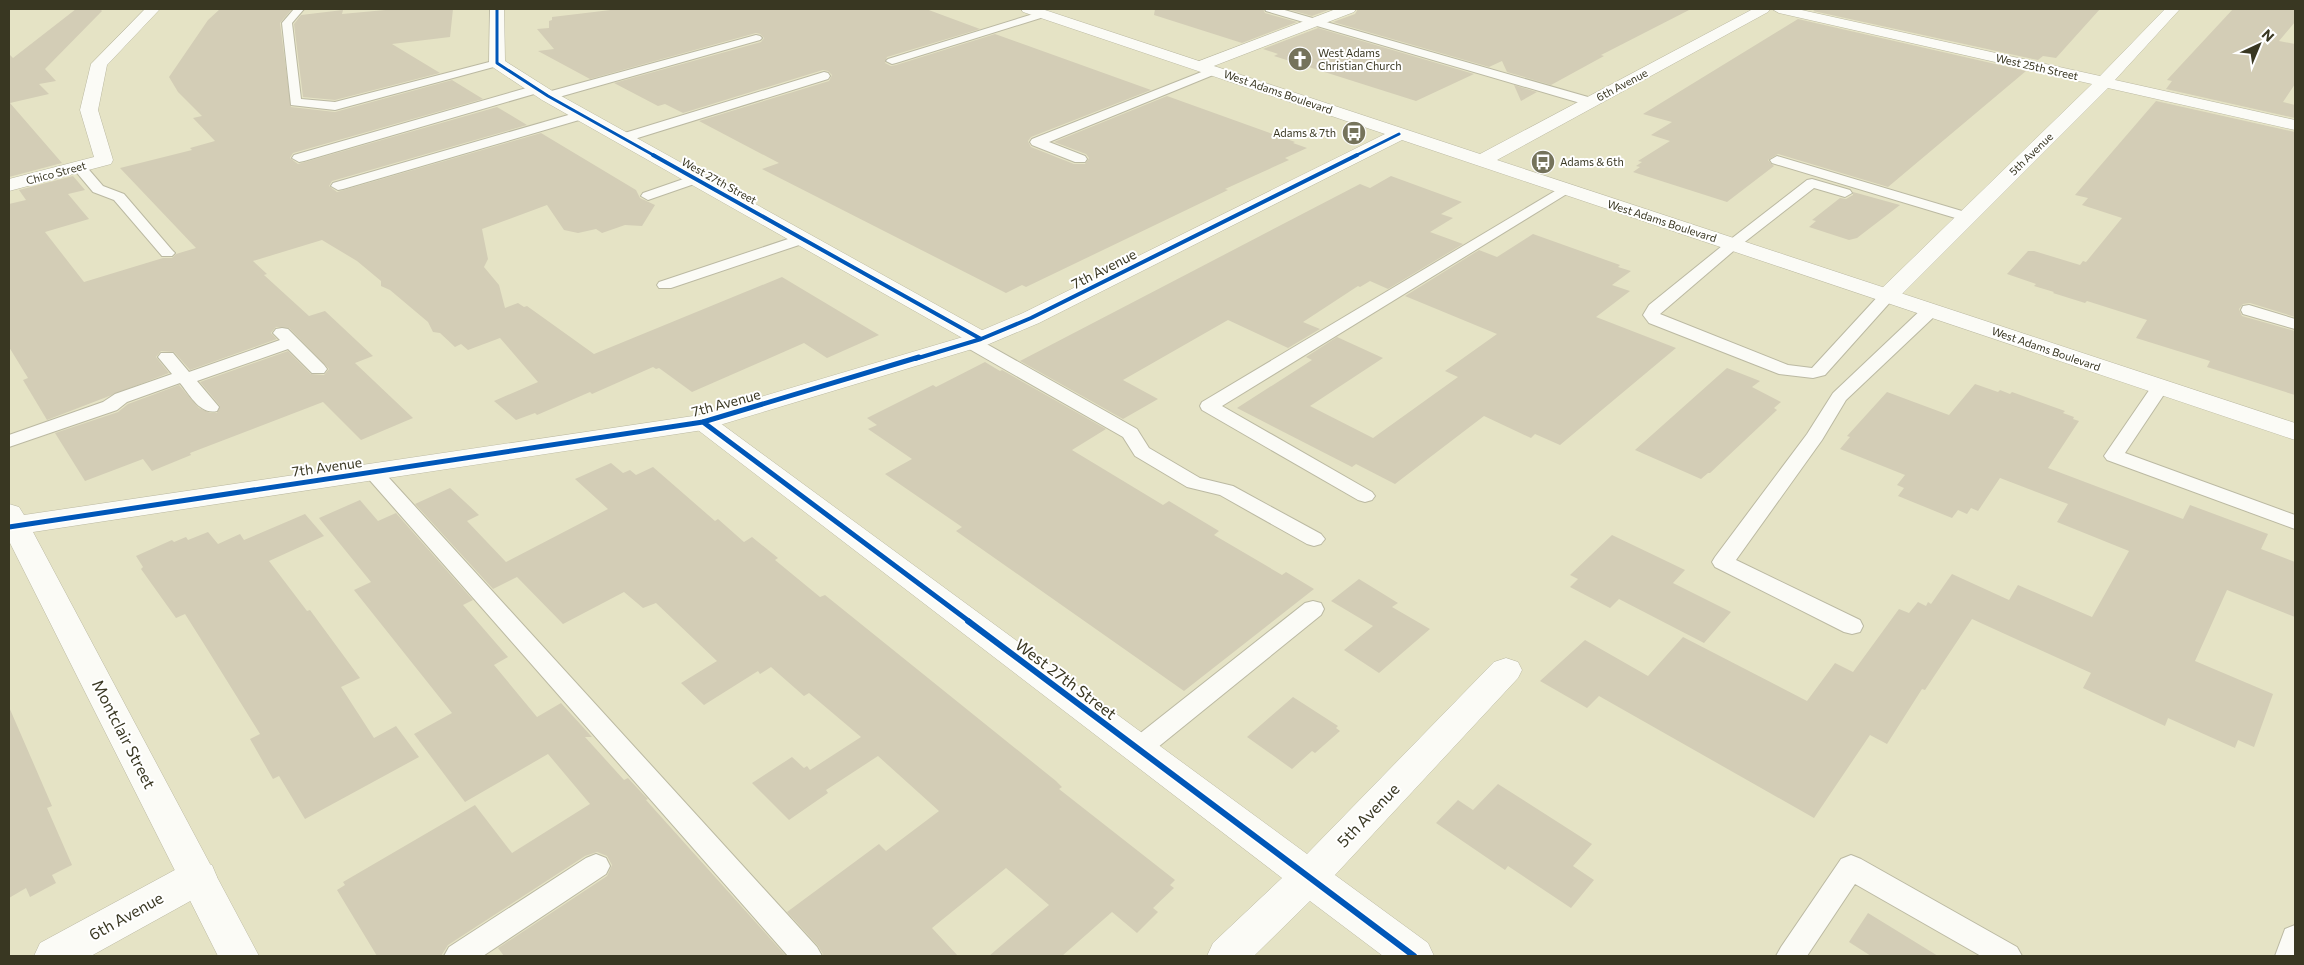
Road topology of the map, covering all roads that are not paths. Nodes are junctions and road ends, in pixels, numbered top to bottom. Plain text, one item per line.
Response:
1 (154, 9) edge
2 (299, 9) edge
3 (498, 9) edge
4 (1270, 9) edge
5 (1349, 9) edge
6 (1763, 9) edge
7 (1779, 9) edge
8 (2173, 9) edge
9 (1035, 11) edge
10 (1315, 22) junction
11 (756, 38) dead end
12 (892, 61) dead end
13 (497, 63) junction
14 (1207, 68) junction
15 (824, 76) dead end
16 (2104, 82) junction
17 (543, 93) junction
18 (1591, 102) junction
19 (582, 115) junction
20 (2295, 125) edge
21 (1399, 134) junction
22 (623, 138) junction
23 (299, 158) dead end
24 (1080, 160) dead end
25 (1777, 160) dead end
26 (1481, 161) junction
27 (79, 167) junction
28 (694, 178) junction
29 (9, 185) edge
30 (338, 186) dead end
31 (1565, 189) junction
32 (1845, 193) dead end
33 (648, 196) dead end
34 (1896, 208) dead end
35 (1962, 221) junction
36 (803, 240) junction
37 (1732, 244) junction
38 (167, 253) dead end
39 (665, 284) dead end
40 (1887, 296) junction
41 (1931, 310) junction
42 (2249, 310) dead end
43 (2295, 324) edge
44 (975, 341) junction
45 (167, 357) dead end
46 (318, 369) dead end
47 (185, 377) junction
48 (2160, 387) junction
49 (210, 407) dead end
50 (703, 422) junction
51 (2295, 432) edge
52 (9, 441) edge
53 (373, 472) junction
54 (1365, 496) dead end
55 (11, 522) edge
56 (2295, 522) edge
57 (1314, 539) dead end
58 (1314, 609) dead end
59 (1852, 626) dead end
60 (1506, 670) dead end
61 (1138, 749) junction
62 (596, 866) dead end
63 (198, 877) junction
64 (1309, 878) junction
65 (2295, 938) edge
66 (54, 956) edge
67 (239, 956) edge
68 (459, 956) edge
69 (806, 956) edge
70 (1227, 956) edge
71 (1414, 956) edge
72 (1791, 956) edge
73 (2007, 956) edge
74 (2290, 956) edge

1 - 27 street, Chico Street
2 - 13 lane
3 - 13 street
4 - 10 lane
5 - 10 street
6 - 18 street, 6th Avenue
7 - 16 street, West 25th Street
8 - 16 street, 5th Avenue
9 - 12 lane
9 - 14 street, West Adams Boulevard
10 - 14 street
10 - 18 lane
11 - 17 lane
13 - 17 street, West 27th Street
14 - 21 street, West Adams Boulevard
14 - 24 lane
15 - 22 lane
16 - 20 street, West 25th Street
16 - 35 street, 5th Avenue
17 - 19 street, West 27th Street
17 - 23 lane
18 - 26 street, 6th Avenue
19 - 22 street, West 27th Street
19 - 30 lane
21 - 26 street, West Adams Boulevard
21 - 44 street, 7th Avenue
22 - 28 street, West 27th Street
25 - 35 lane
26 - 31 street, West Adams Boulevard
27 - 29 street, Chico Street
27 - 38 lane
28 - 33 lane
28 - 36 street, West 27th Street
31 - 37 street, West Adams Boulevard
31 - 54 lane
32 - 37 lane
34 - 35 lane
35 - 40 street, 5th Avenue
36 - 39 lane
36 - 44 street, West 27th Street
37 - 40 street, West Adams Boulevard
37 - 40 lane
40 - 41 street, West Adams Boulevard
41 - 48 street, West Adams Boulevard
41 - 59 lane
42 - 43 lane
44 - 50 street, 7th Avenue
44 - 57 lane
45 - 47 lane
46 - 47 lane
47 - 49 lane
47 - 52 lane
48 - 51 street, West Adams Boulevard
48 - 56 lane
50 - 53 street, 7th Avenue
50 - 61 street, West 27th Street
53 - 55 street, 7th Avenue
53 - 69 lane
55 - 63 street, Montclair Street
58 - 61 lane
60 - 64 street, 5th Avenue
61 - 64 street, West 27th Street
62 - 68 lane
63 - 66 street, 6th Avenue
63 - 67 street, Montclair Street
64 - 70 street, 5th Avenue
64 - 71 street, West 27th Street
65 - 74 lane
72 - 73 lane

